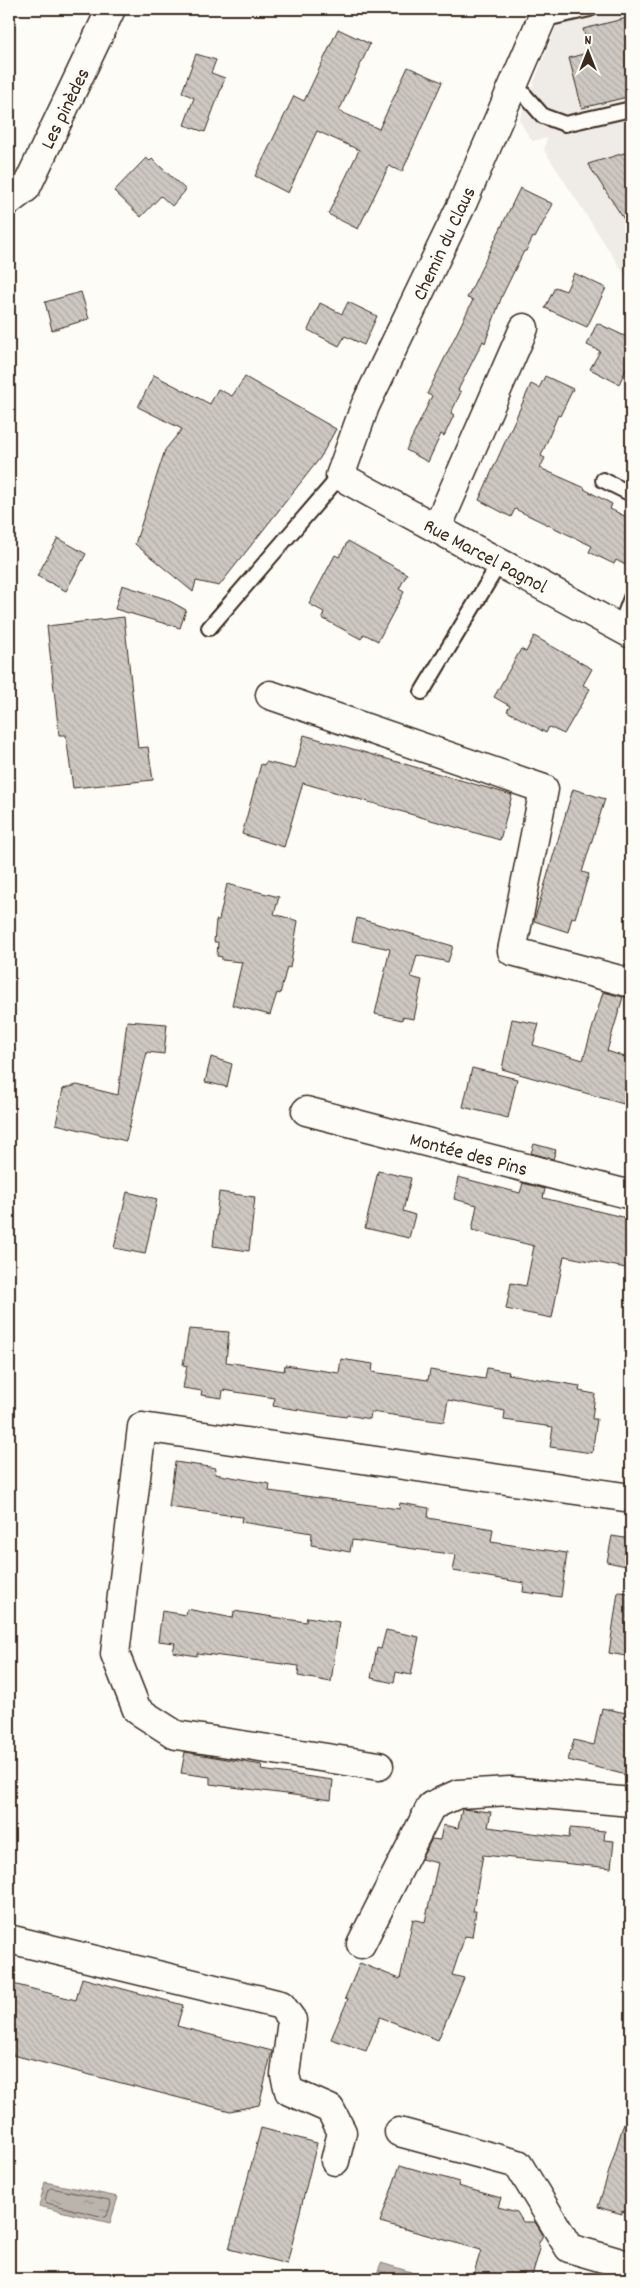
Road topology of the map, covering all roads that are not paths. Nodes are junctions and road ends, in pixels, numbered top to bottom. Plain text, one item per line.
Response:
1 (111, 9) edge
2 (590, 9) edge
3 (543, 14) edge
4 (514, 83) junction
5 (631, 108) edge
6 (9, 201) edge
7 (524, 328) dead end
8 (340, 476) junction
9 (603, 480) dead end
10 (631, 494) edge
11 (437, 528) junction
12 (500, 562) junction
13 (631, 598) edge
14 (209, 628) dead end
15 (626, 631) edge
16 (422, 692) dead end
17 (270, 695) dead end
18 (631, 983) edge
19 (306, 1111) dead end
20 (631, 1195) edge
21 (631, 1498) edge
22 (378, 1766) dead end
23 (631, 1802) edge
24 (9, 1939) edge
25 (361, 1944) dead end
26 (399, 2132) dead end
27 (335, 2161) dead end
28 (631, 2266) edge

1 - 6 street, Les pinèdes
2 - 3 lane
3 - 4 street, Chemin du Claus
4 - 5 lane
4 - 8 street, Chemin du Claus
7 - 11 street
8 - 11 street, Rue Marcel Pagnol
8 - 14 lane
9 - 10 lane
11 - 12 street, Rue Marcel Pagnol
12 - 15 street, Rue Marcel Pagnol
12 - 16 lane
13 - 15 lane
17 - 18 street
19 - 20 street, Montée des Pins
21 - 22 street
23 - 25 street
24 - 27 street
26 - 28 street

